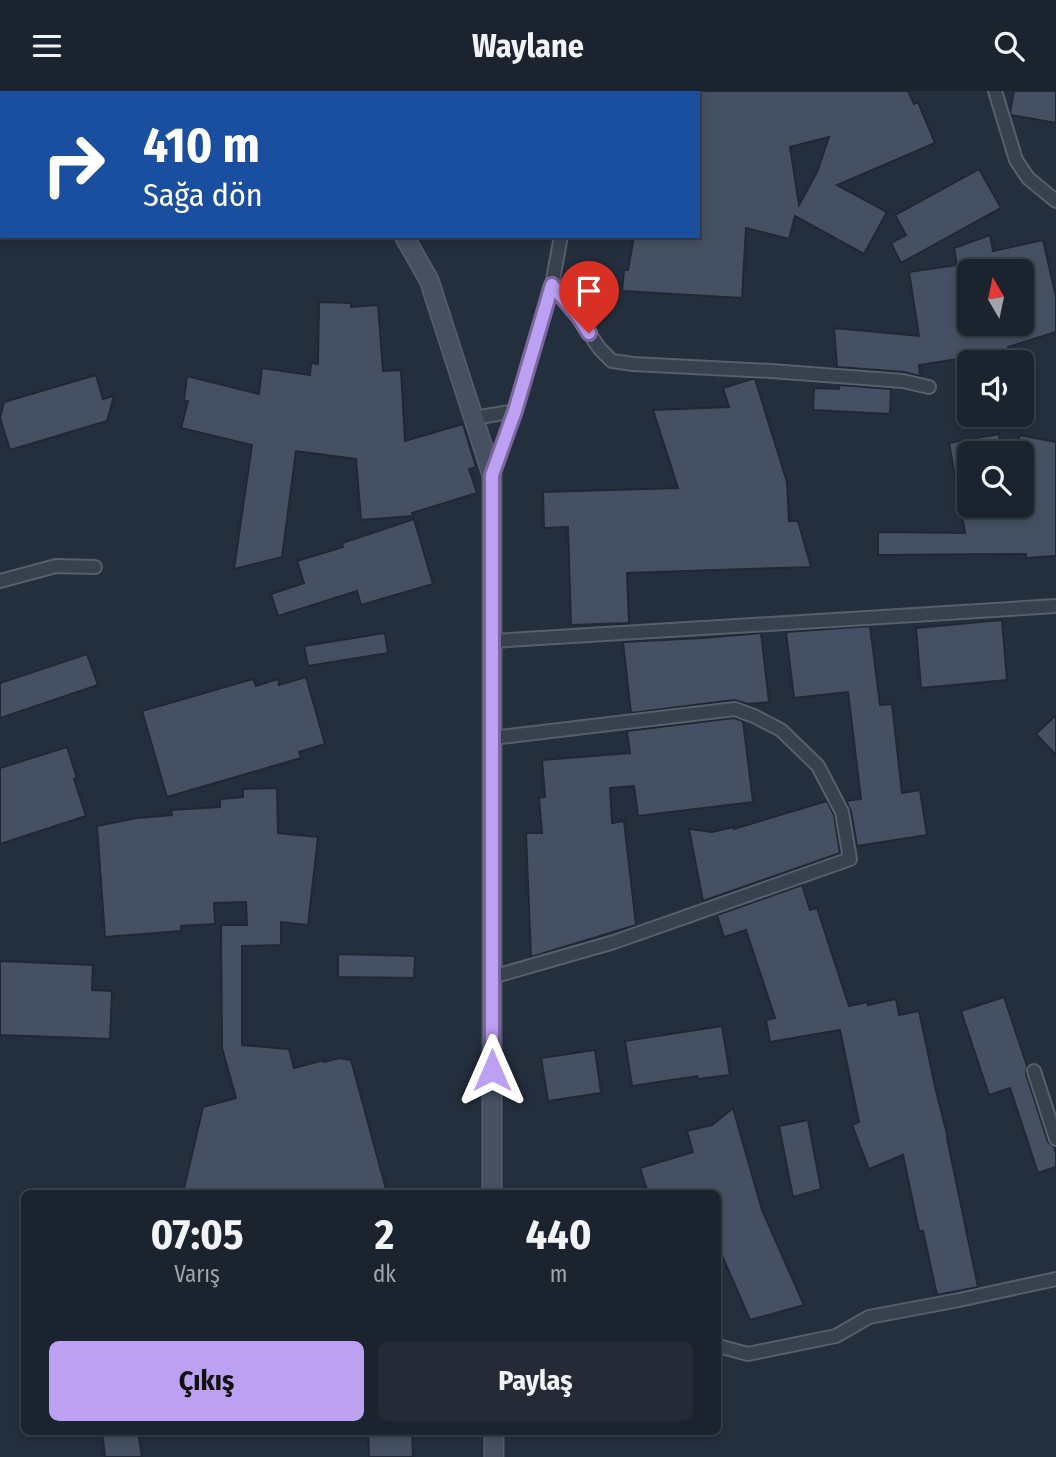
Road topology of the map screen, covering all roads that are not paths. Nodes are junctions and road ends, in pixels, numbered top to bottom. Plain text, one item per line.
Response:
1 (995, 91) edge
2 (1056, 201) edge
3 (405, 238) edge
4 (561, 238) edge
5 (552, 285) junction
6 (929, 387) dead end
7 (515, 411) junction
8 (474, 418) junction
9 (492, 475) junction
10 (95, 567) dead end
11 (0, 581) edge
12 (1056, 606) edge
13 (492, 641) junction
14 (492, 738) junction
15 (492, 977) junction
16 (1034, 1070) dead end
17 (1056, 1139) edge
18 (492, 1190) edge
19 (1056, 1279) edge
20 (721, 1347) edge
21 (494, 1435) edge
22 (494, 1457) edge

1 - 2 street
3 - 8 street
4 - 5 street
5 - 6 street
5 - 7 street
7 - 8 street
7 - 9 street
8 - 9 street
9 - 13 street
10 - 11 street
12 - 13 street
13 - 14 street
14 - 15 street
14 - 15 street
15 - 18 street
16 - 17 street
19 - 20 street
21 - 22 street

